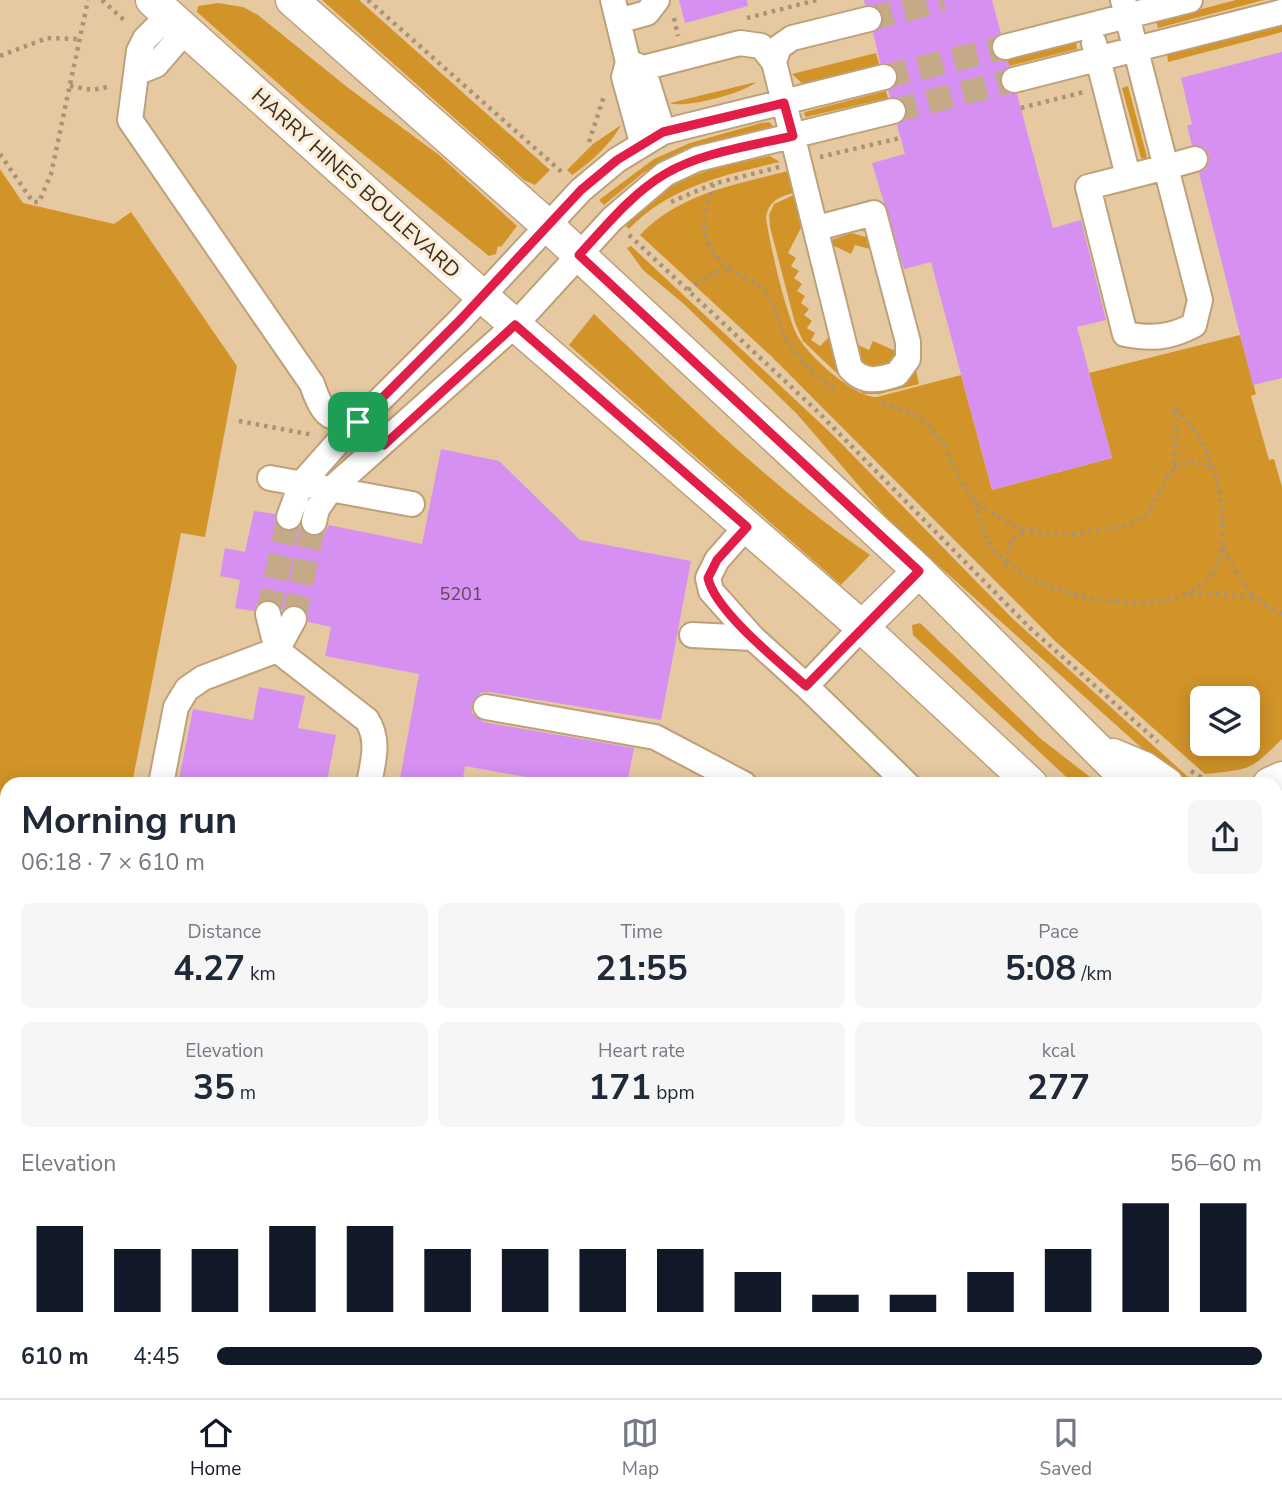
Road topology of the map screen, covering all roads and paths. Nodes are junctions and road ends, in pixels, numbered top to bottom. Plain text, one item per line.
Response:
1 (88, 0) edge
2 (102, 0) edge
3 (292, 0) edge
4 (368, 0) edge
5 (657, 0) edge
6 (1190, 0) edge
7 (1125, 8) edge
8 (615, 11) edge
9 (1282, 12) edge
10 (169, 15) edge
11 (869, 19) tunnel mouth
12 (127, 20) dead end
13 (1089, 26) junction
14 (80, 39) junction
15 (1004, 47) tunnel mouth
16 (1137, 49) junction
17 (0, 56) edge
18 (1097, 59) junction
19 (774, 62) junction
20 (636, 65) junction
21 (884, 77) tunnel mouth
22 (1014, 80) tunnel mouth
23 (70, 86) junction
24 (93, 90) dead end
25 (1090, 91) dead end
26 (784, 103) junction
27 (1021, 108) dead end
28 (893, 111) tunnel mouth
29 (793, 136) junction
30 (652, 137) junction
31 (901, 138) dead end
32 (0, 154) edge
33 (817, 158) dead end
34 (1195, 159) dead end
35 (782, 167) dead end
36 (1167, 167) junction
37 (559, 169) dead end
38 (1128, 176) junction
39 (667, 204) dead end
40 (548, 226) junction
41 (639, 228) dead end
42 (817, 228) junction
43 (579, 255) junction
44 (729, 271) dead end
45 (688, 290) junction
46 (482, 296) junction
47 (515, 325) junction
48 (239, 421) dead end
49 (358, 422) junction
50 (314, 436) dead end
51 (384, 445) junction
52 (1173, 468) junction
53 (1214, 470) junction
54 (270, 478) dead end
55 (300, 484) junction
56 (330, 490) junction
57 (975, 502) dead end
58 (412, 503) dead end
59 (289, 517) tunnel mouth
60 (314, 522) tunnel mouth
61 (747, 527) junction
62 (1223, 547) junction
63 (1007, 562) junction
64 (919, 571) junction
65 (1190, 593) junction
66 (1258, 600) junction
67 (268, 614) tunnel mouth
68 (1282, 614) edge
69 (295, 619) tunnel mouth
70 (862, 627) junction
71 (692, 635) dead end
72 (752, 638) junction
73 (277, 650) junction
74 (806, 686) junction
75 (486, 707) dead end
76 (1162, 746) dead end
77 (1094, 747) junction
78 (1175, 774) edge
79 (163, 777) edge
80 (370, 777) edge
81 (731, 777) edge
82 (900, 777) edge
83 (1023, 777) edge
84 (1125, 777) edge
85 (1192, 777) edge

1 - 14 path
2 - 12 path
3 - 40 main road
4 - 37 path
5 - 8 street
6 - 7 street
7 - 13 street
7 - 16 street
8 - 20 street
9 - 16 street
10 - 46 main road, HARRY HINES BOULEVARD
10 - 49 street
11 - 19 street
13 - 15 street
13 - 18 street
14 - 17 path
14 - 23 path
16 - 18 street
16 - 36 street
18 - 22 street
18 - 38 street
19 - 20 street
19 - 26 street
20 - 30 street
21 - 26 street
23 - 24 path
23 - 32 path
25 - 27 path
26 - 29 street
26 - 30 street
28 - 29 street
29 - 42 street
29 - 43 street
30 - 40 street
31 - 33 path
34 - 36 street
35 - 39 path
36 - 38 street
36 - 38 street
40 - 43 main road
40 - 46 street
41 - 45 path
42 - 42 street
43 - 47 street
43 - 64 main road
44 - 45 path
45 - 76 path
46 - 47 main road, HARRY HINES BOULEVARD
46 - 49 street
47 - 51 street
47 - 61 main road, HARRY HINES BOULEVARD
48 - 50 path
49 - 51 street
49 - 55 street
51 - 56 street
52 - 53 path
52 - 53 path
52 - 63 path
53 - 62 path
54 - 55 street
55 - 56 street
55 - 59 street
56 - 58 street
56 - 60 street
57 - 63 path
61 - 70 main road, HARRY HINES BOULEVARD
61 - 72 street
62 - 65 path
62 - 66 path
63 - 65 path
64 - 70 main road
64 - 77 main road
65 - 66 path
66 - 68 path
67 - 73 street
69 - 73 street
70 - 74 street
70 - 83 main road, HARRY HINES BOULEVARD
71 - 72 street
72 - 74 street
73 - 79 street
73 - 80 street
74 - 82 street
75 - 81 street
77 - 78 main road
77 - 84 main road
78 - 85 path

